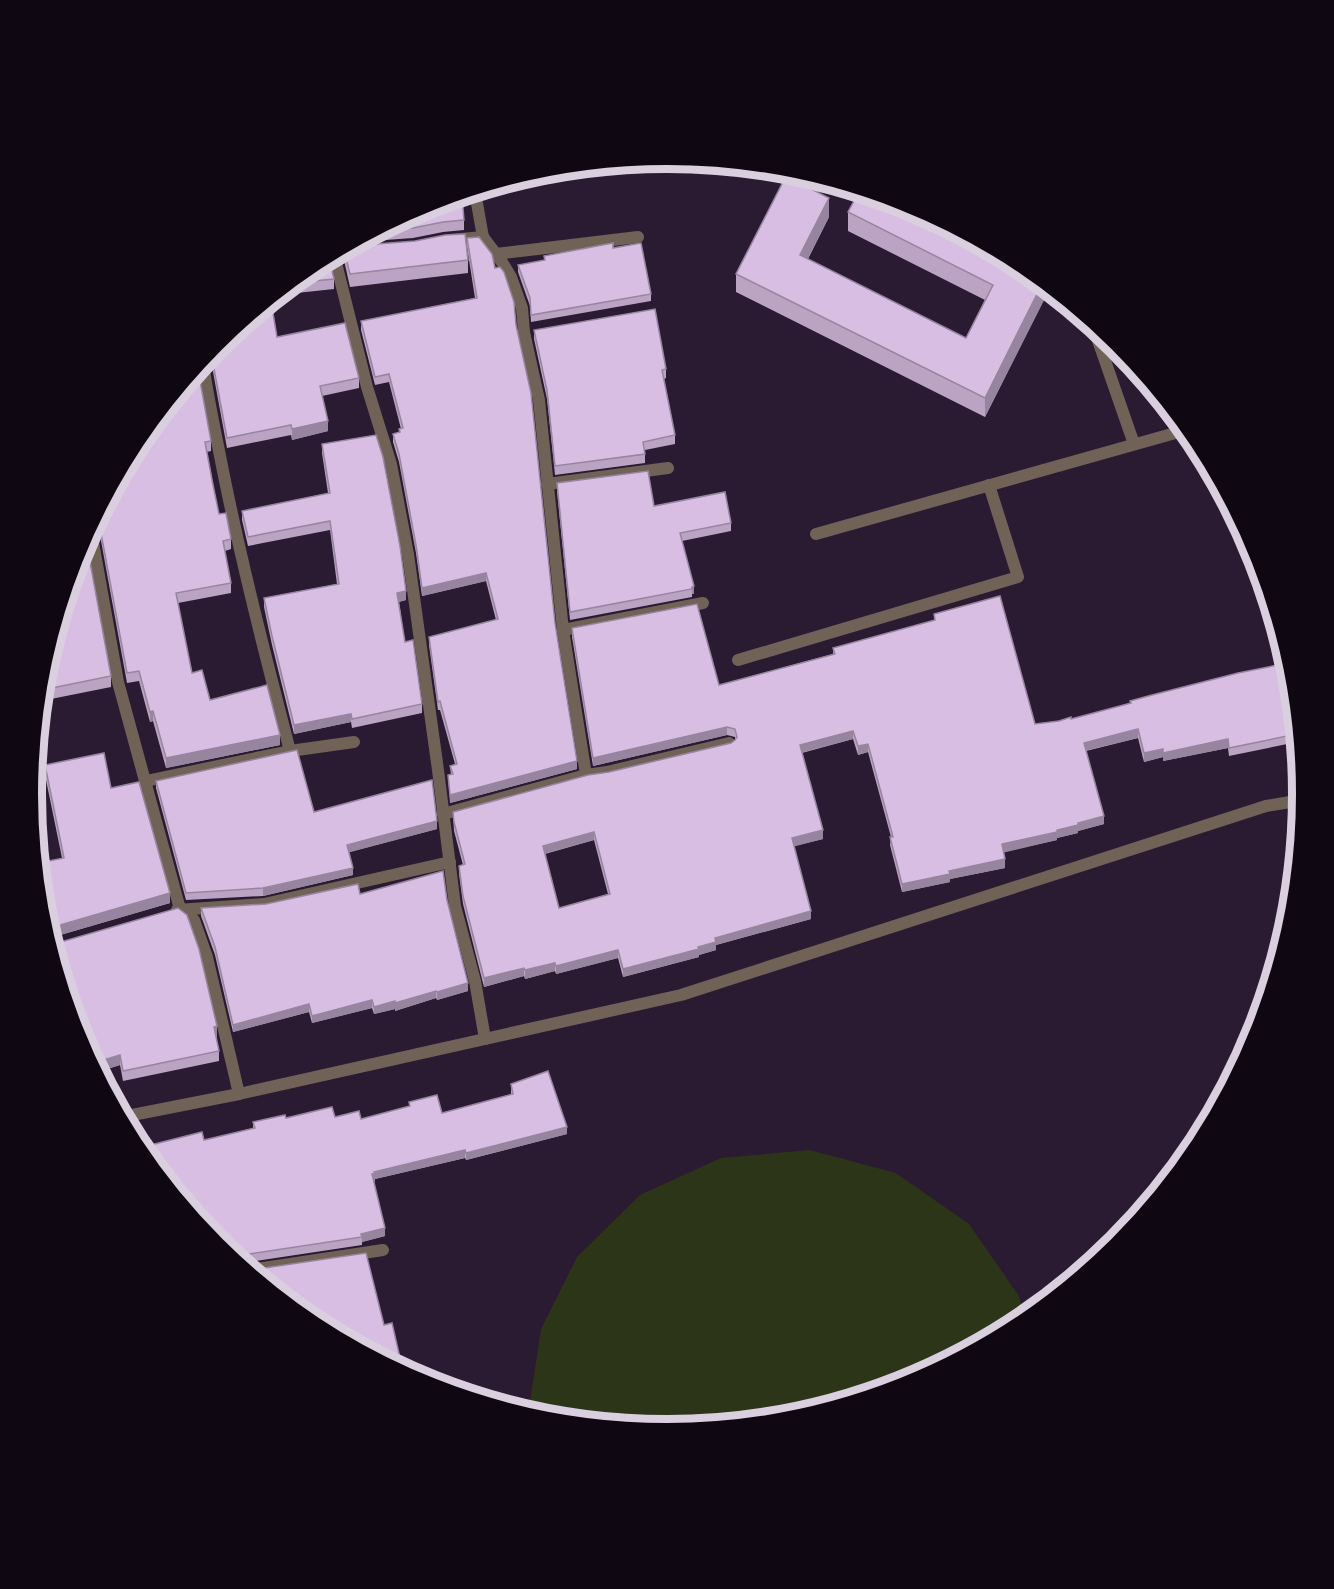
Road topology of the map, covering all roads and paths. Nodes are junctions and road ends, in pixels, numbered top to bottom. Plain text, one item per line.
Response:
1 (476, 200) edge
2 (483, 237) junction
3 (638, 237) dead end
4 (434, 242) edge
5 (496, 254) junction
6 (336, 265) edge
7 (1099, 344) edge
8 (205, 374) edge
9 (1176, 433) edge
10 (1134, 444) junction
11 (668, 468) dead end
12 (547, 484) junction
13 (989, 485) junction
14 (816, 534) dead end
15 (94, 546) edge
16 (703, 603) dead end
17 (563, 630) junction
18 (738, 660) dead end
19 (354, 742) dead end
20 (729, 743) edge
21 (290, 751) junction
22 (586, 775) junction
23 (146, 781) junction
24 (1292, 802) edge
25 (443, 814) junction
26 (450, 862) junction
27 (175, 910) junction
28 (485, 1040) junction
29 (239, 1094) junction
30 (131, 1115) edge
31 (383, 1250) dead end
32 (260, 1268) edge

1 - 2 street
2 - 4 street
2 - 5 street
3 - 5 street
5 - 12 street
6 - 25 street
7 - 10 street
8 - 21 street
9 - 10 street
10 - 13 street
11 - 12 street
12 - 17 street
13 - 14 street
13 - 18 street
15 - 23 street
16 - 17 street
17 - 22 street
19 - 21 street
20 - 22 street
21 - 23 street
22 - 25 street
23 - 27 street
24 - 28 street
25 - 26 street
26 - 27 street
26 - 28 street
27 - 29 street
28 - 29 street
29 - 30 street
31 - 32 street

